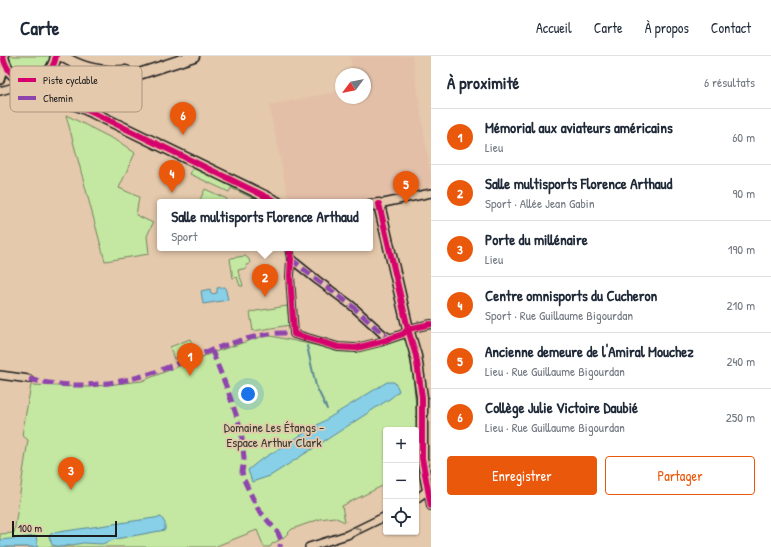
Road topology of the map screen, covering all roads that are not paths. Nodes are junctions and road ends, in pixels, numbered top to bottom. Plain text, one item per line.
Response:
1 (56, 56) edge
2 (62, 56) edge
3 (194, 56) edge
4 (4, 60) edge
5 (54, 66) edge
6 (82, 66) edge
7 (10, 70) edge
8 (142, 70) edge
9 (150, 70) junction
10 (142, 72) edge
11 (0, 80) edge
12 (10, 88) edge
13 (0, 91) edge
14 (92, 112) edge
15 (431, 193) edge
16 (271, 199) edge
17 (375, 205) edge
18 (290, 251) edge
19 (291, 259) junction
20 (431, 324) edge
21 (408, 329) junction
22 (390, 338) junction
23 (0, 374) edge
24 (29, 379) dead end
25 (430, 489) edge
26 (419, 497) edge
27 (431, 506) edge
28 (383, 517) edge
29 (309, 547) edge

1 - 5 street
2 - 6 street
3 - 9 street
4 - 7 street
4 - 11 street
8 - 9 street
9 - 10 street
12 - 13 street
14 - 16 street
15 - 17 street
17 - 21 street
18 - 19 street
19 - 22 street
19 - 22 street
20 - 21 street
21 - 22 street
21 - 25 street
23 - 24 street
25 - 26 street
25 - 27 street
29 -> 28 street

